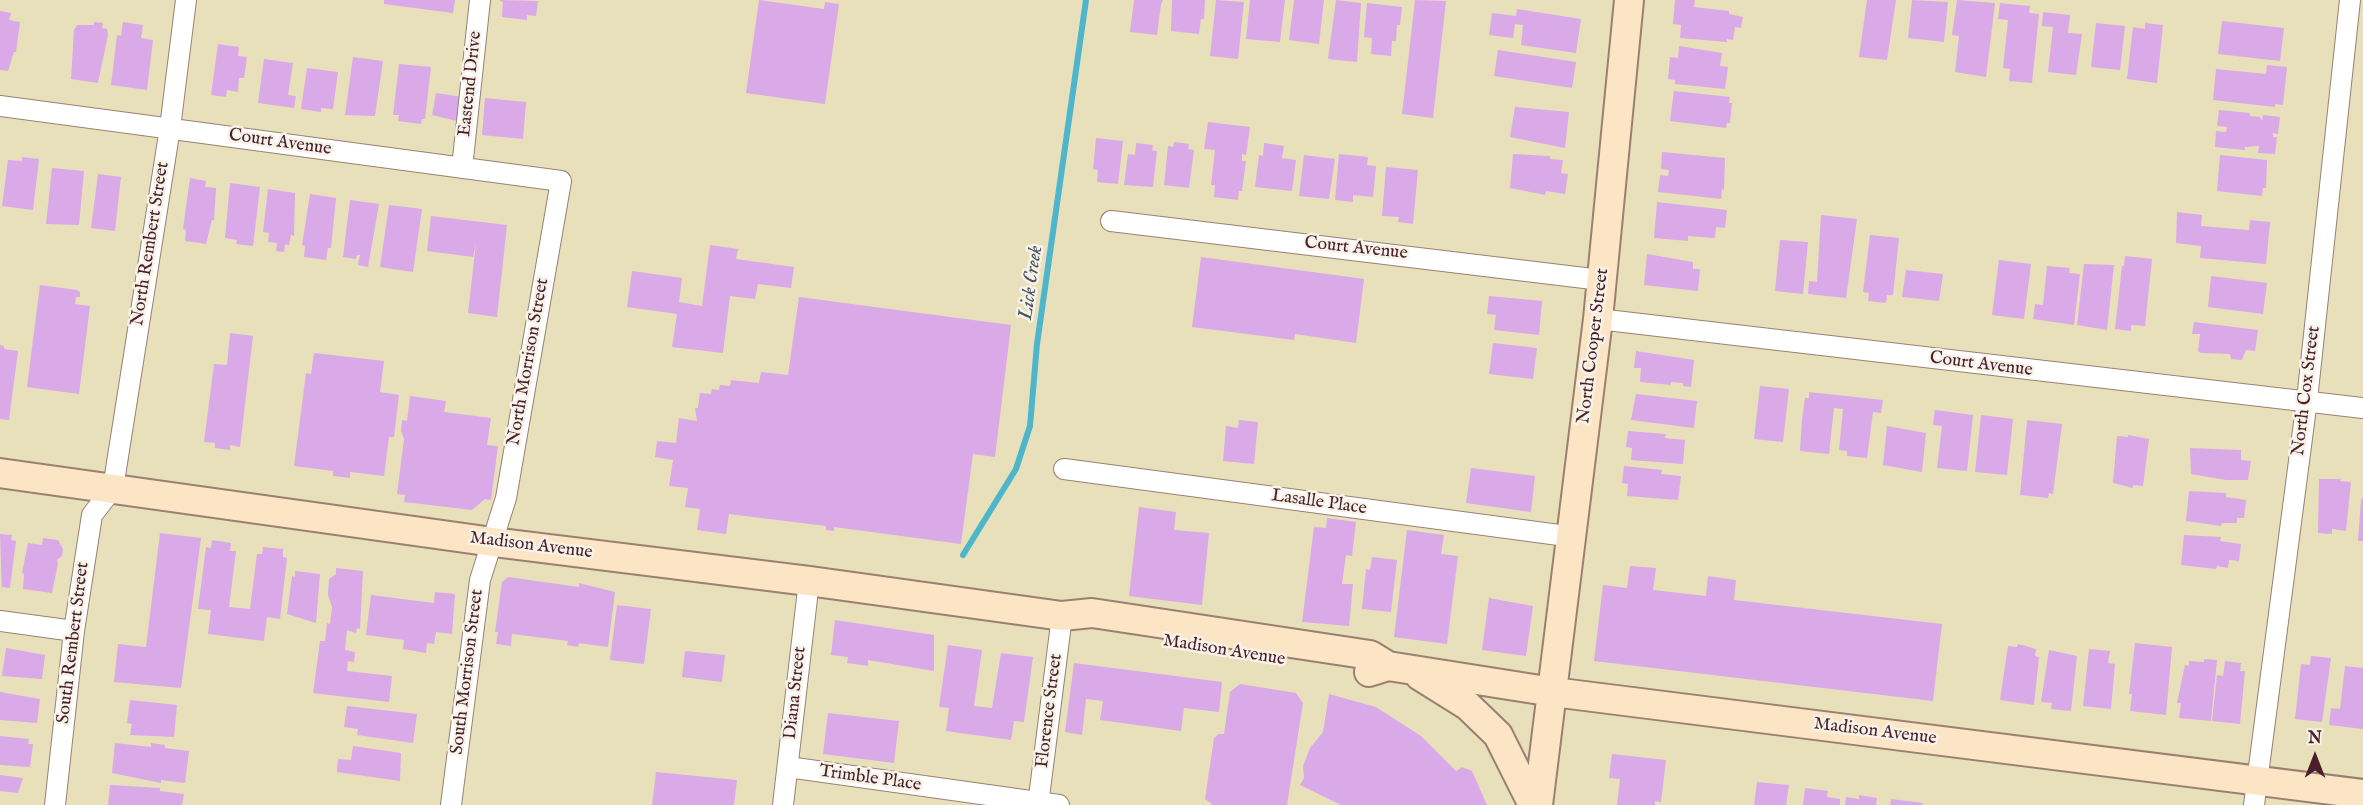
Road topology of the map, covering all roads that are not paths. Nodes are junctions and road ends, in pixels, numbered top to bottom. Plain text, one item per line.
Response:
1 (186, 0) edge
2 (480, 0) edge
3 (1629, 0) edge
4 (2350, 0) edge
5 (0, 105) edge
6 (170, 128) junction
7 (462, 168) junction
8 (561, 181) joint
9 (1111, 221) dead end
10 (1602, 280) junction
11 (1598, 319) junction
12 (2307, 400) junction
13 (2363, 408) edge
14 (1064, 469) dead end
15 (0, 473) edge
16 (113, 488) junction
17 (1574, 537) junction
18 (492, 542) junction
19 (809, 581) junction
20 (1062, 616) junction
21 (0, 621) edge
22 (74, 631) junction
23 (1398, 668) junction
24 (1553, 692) junction
25 (788, 767) junction
26 (2255, 793) edge
27 (2363, 794) edge
28 (1039, 804) edge
29 (55, 805) edge
30 (451, 805) edge
31 (783, 805) edge
32 (1059, 805) edge
33 (1533, 805) edge
34 (1538, 805) edge

1 - 6 street, North Rembert Street
2 - 7 street, Eastend Drive
3 - 10 street, North Cooper Street
4 - 12 street, North Cox Street
5 - 6 street, Court Avenue
6 - 7 street, Court Avenue
6 - 16 street, North Rembert Street
7 - 8 street, Court Avenue
8 - 18 street, North Morrison Street
9 - 10 street, Court Avenue
10 - 11 street, North Cooper Street
11 - 12 street, Court Avenue
11 - 17 street, North Cooper Street
12 - 13 street, Court Avenue
12 - 26 street, North Cox Street
14 - 17 street, Lasalle Place
15 - 16 street, Madison Avenue
16 - 18 street, Madison Avenue
16 - 22 street, South Rembert Street
17 - 24 street, North Cooper Street
18 - 19 street, Madison Avenue
18 - 30 street, South Morrison Street
19 - 20 street, Madison Avenue
19 - 25 street, Diana Street
20 - 23 street, Madison Avenue
20 - 28 street, Florence Street
21 - 22 street
22 - 29 street, South Rembert Street
23 - 24 street, Madison Avenue
23 - 33 street
24 - 26 street, Madison Avenue
24 - 34 street, North Cooper Street
25 - 28 street, Trimble Place
25 - 31 street, Diana Street
26 - 27 street, Madison Avenue
28 - 32 street, Trimble Place

